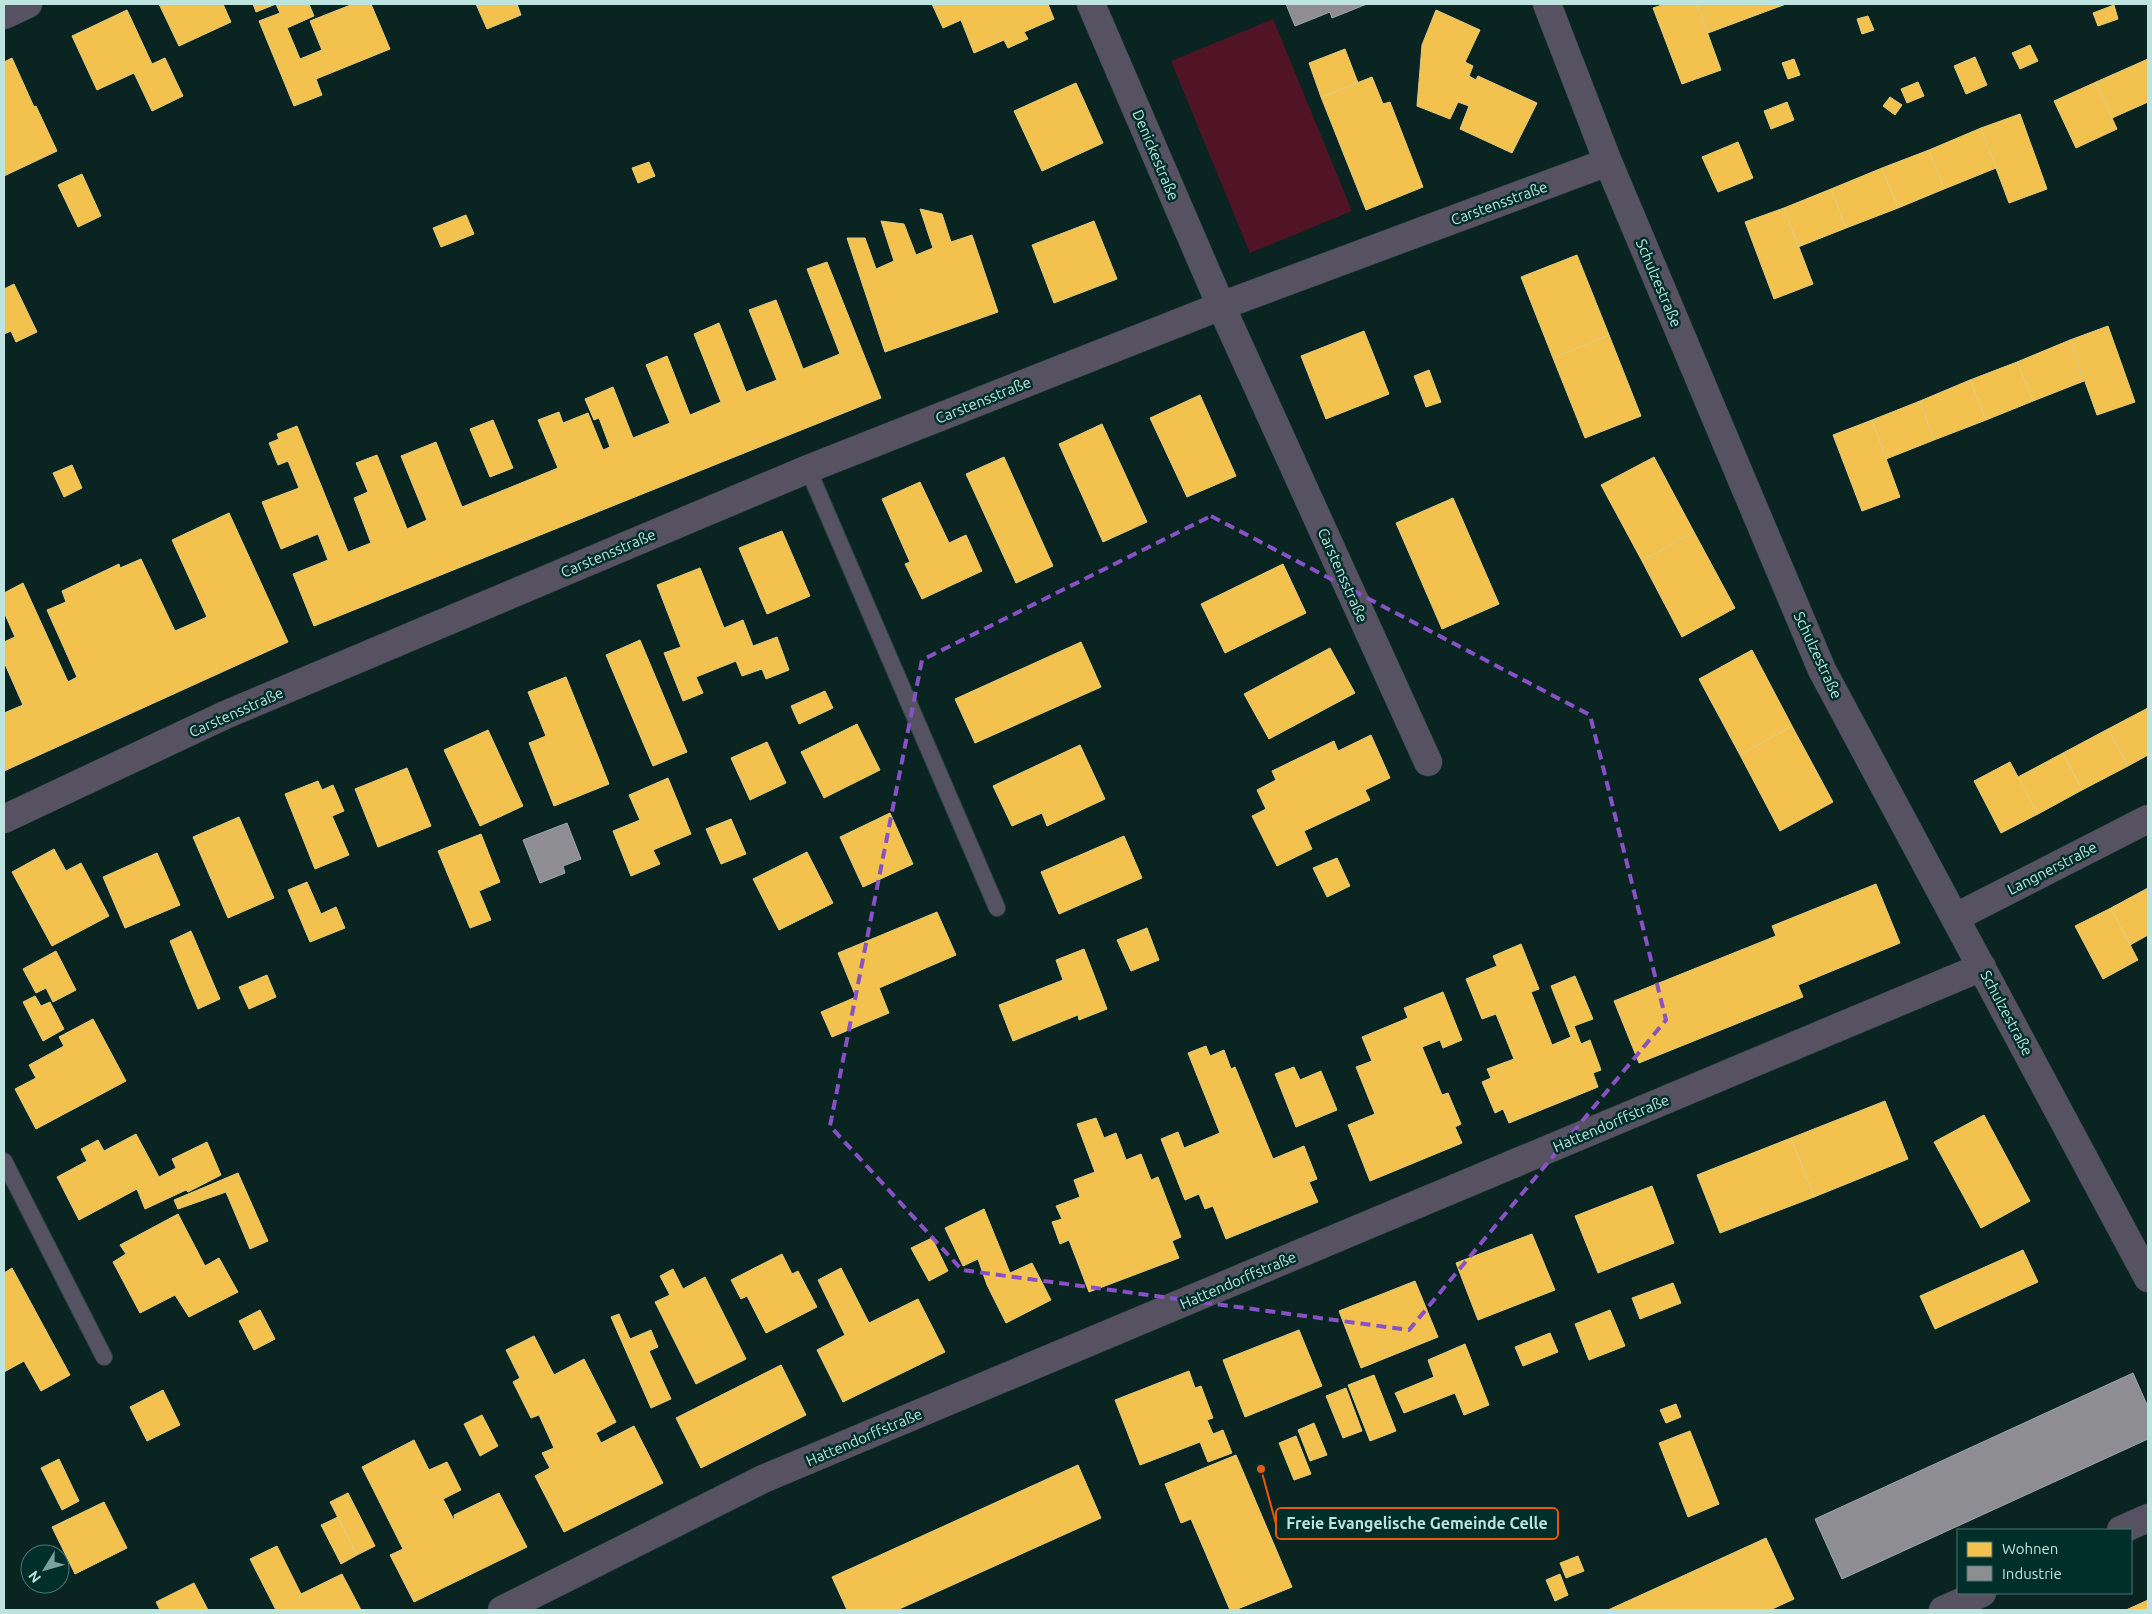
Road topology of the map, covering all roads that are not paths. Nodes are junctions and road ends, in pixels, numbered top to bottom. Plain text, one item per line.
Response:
1 (28, 4) edge
2 (1091, 4) edge
3 (1547, 4) edge
4 (4, 16) edge
5 (1608, 162) junction
6 (1221, 306) junction
7 (808, 469) junction
8 (1428, 762) dead end
9 (4, 819) edge
10 (2148, 819) edge
11 (997, 908) dead end
12 (1956, 917) junction
13 (1982, 967) junction
14 (4, 1161) edge
15 (2148, 1278) edge
16 (104, 1357) dead end
17 (2148, 1518) edge
18 (2123, 1529) edge
19 (1980, 1594) edge
20 (502, 1610) edge
21 (1943, 1610) edge

1 - 4 street
2 - 6 street, Denickestraße
3 - 5 street, Schulzestraße
5 - 6 street, Carstensstraße
5 - 12 street, Schulzestraße
6 - 7 street, Carstensstraße
6 - 8 street, Carstensstraße
7 - 9 street, Carstensstraße
7 - 11 lane
10 - 12 street, Langnerstraße
12 - 13 street, Schulzestraße
13 - 15 street, Schulzestraße
13 - 20 street, Hattendorffstraße
14 - 16 lane
17 - 18 street
19 - 21 street

